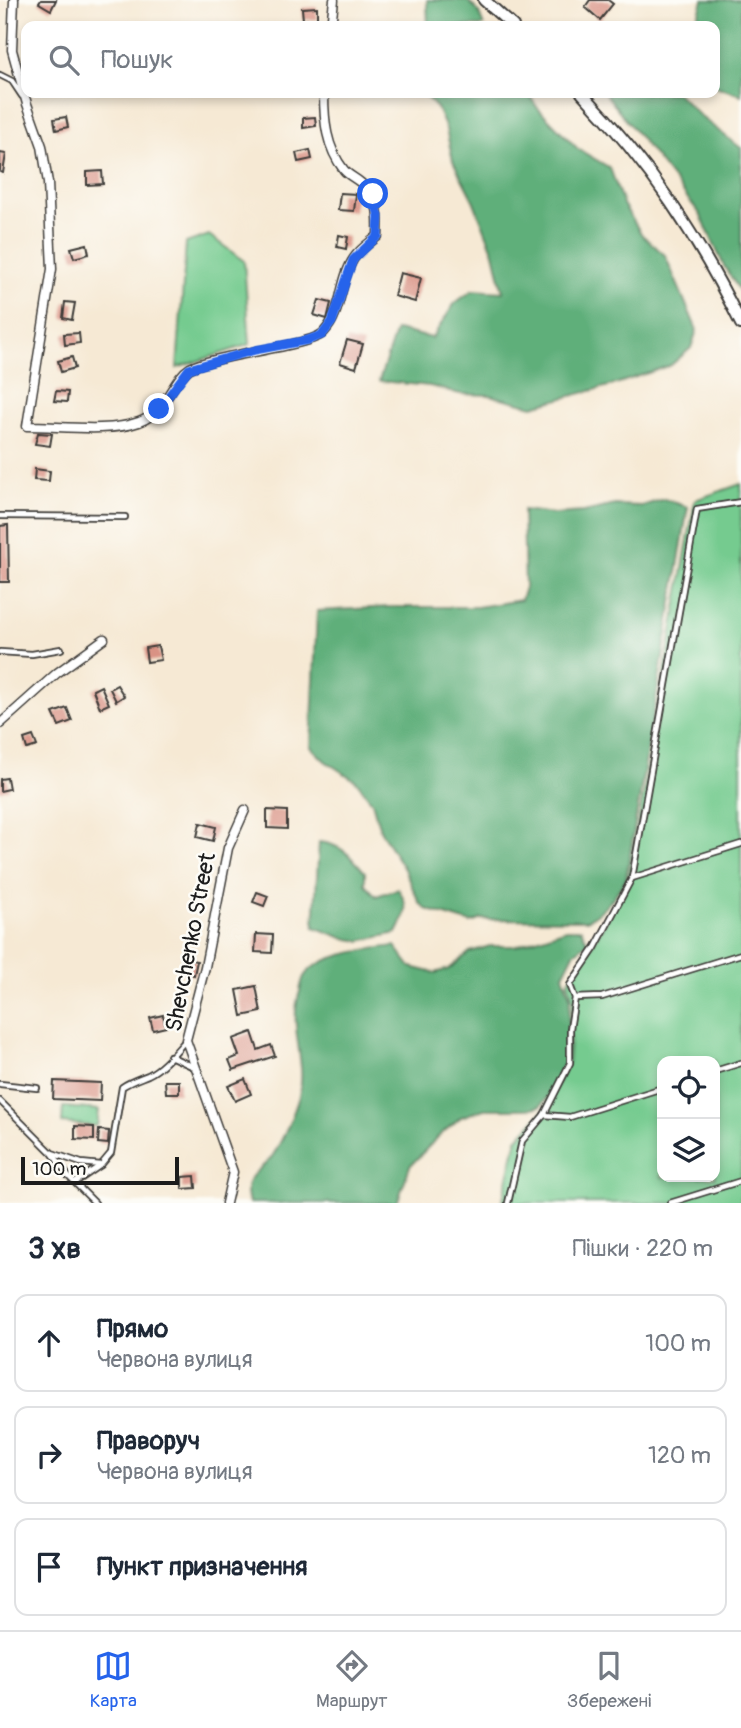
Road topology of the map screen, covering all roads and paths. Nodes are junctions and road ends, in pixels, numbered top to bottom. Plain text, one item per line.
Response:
1 (14, 0) edge
2 (334, 0) edge
3 (484, 0) edge
4 (332, 21) edge
5 (507, 21) edge
6 (0, 75) edge
7 (21, 82) edge
8 (21, 95) edge
9 (23, 98) edge
10 (25, 98) edge
11 (324, 98) edge
12 (587, 98) edge
13 (27, 104) junction
14 (741, 324) edge
15 (741, 502) edge
16 (0, 516) edge
17 (125, 517) dead end
18 (104, 639) dead end
19 (61, 649) dead end
20 (0, 652) edge
21 (0, 724) edge
22 (245, 810) dead end
23 (741, 844) edge
24 (632, 878) junction
25 (741, 954) edge
26 (575, 998) junction
27 (186, 1040) junction
28 (170, 1056) junction
29 (741, 1063) edge
30 (197, 1068) junction
31 (720, 1069) edge
32 (0, 1084) edge
33 (37, 1087) dead end
34 (657, 1090) edge
35 (0, 1101) edge
36 (544, 1115) junction
37 (52, 1153) junction
38 (101, 1165) junction
39 (741, 1181) edge
40 (76, 1182) junction
41 (95, 1203) edge
42 (226, 1203) edge
43 (508, 1203) edge
44 (670, 1203) edge

1 - 7 street
2 - 4 street
3 - 5 street
6 - 8 lane
9 - 13 lane
10 - 13 street
11 - 13 street
12 - 14 street
15 - 24 lane
16 - 17 lane
18 - 21 street
19 - 20 lane
22 - 27 street, Shevchenko Street
23 - 24 lane
24 - 26 lane
25 - 26 lane
26 - 36 lane
27 - 28 lane
27 - 30 street, Shevchenko Street
28 - 30 lane
28 - 38 lane
29 - 31 lane
30 - 42 street, Shevchenko Street
32 - 33 lane
34 - 36 lane
35 - 37 lane
36 - 43 lane
37 - 38 lane
37 - 40 lane
38 - 40 lane
39 - 44 lane
40 - 41 lane

